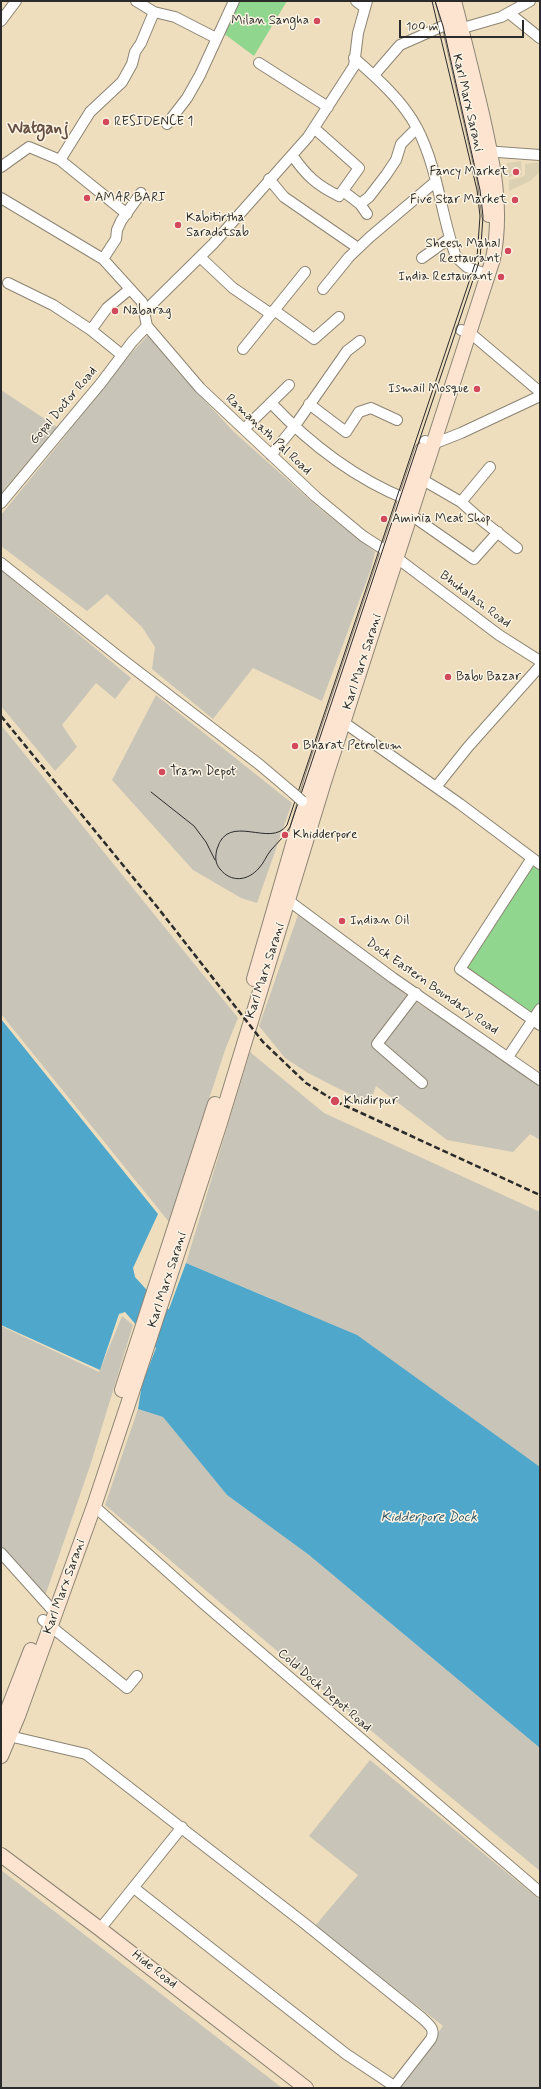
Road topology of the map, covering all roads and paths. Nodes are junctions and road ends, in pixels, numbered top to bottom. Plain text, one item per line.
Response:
1 (16, 1) edge
2 (234, 1) edge
3 (356, 1) edge
4 (443, 1) edge
5 (454, 1) edge
6 (530, 1) edge
7 (140, 2) edge
8 (366, 4) edge
9 (154, 12) junction
10 (510, 13) junction
11 (1, 21) edge
12 (452, 29) junction
13 (216, 38) junction
14 (540, 38) edge
15 (354, 58) junction
16 (259, 63) dead end
17 (374, 75) junction
18 (328, 107) junction
19 (167, 124) dead end
20 (314, 128) junction
21 (417, 128) junction
22 (484, 151) junction
23 (292, 155) junction
24 (540, 155) edge
25 (60, 160) junction
26 (1, 167) edge
27 (269, 179) junction
28 (435, 182) junction
29 (343, 191) junction
30 (141, 193) dead end
31 (1, 198) edge
32 (360, 204) junction
33 (127, 214) junction
34 (367, 214) dead end
35 (450, 238) junction
36 (358, 248) junction
37 (200, 257) junction
38 (422, 258) dead end
39 (102, 259) junction
40 (305, 272) dead end
41 (484, 274) junction
42 (8, 283) dead end
43 (130, 289) junction
44 (323, 289) dead end
45 (144, 311) junction
46 (272, 312) junction
47 (339, 317) dead end
48 (147, 326) junction
49 (91, 330) junction
50 (465, 331) junction
51 (360, 341) dead end
52 (243, 350) dead end
53 (122, 355) junction
54 (289, 385) dead end
55 (540, 392) edge
56 (540, 396) edge
57 (271, 403) junction
58 (309, 404) junction
59 (397, 420) dead end
60 (294, 427) junction
61 (244, 430) junction
62 (429, 442) junction
63 (271, 455) junction
64 (490, 467) dead end
65 (423, 480) junction
66 (406, 499) junction
67 (462, 502) junction
68 (1, 503) edge
69 (411, 515) junction
70 (498, 532) junction
71 (517, 548) dead end
72 (393, 555) junction
73 (1, 563) edge
74 (540, 661) edge
75 (540, 666) edge
76 (339, 719) junction
77 (436, 787) junction
78 (308, 805) junction
79 (536, 861) edge
80 (288, 901) junction
81 (416, 993) junction
82 (540, 1009) edge
83 (536, 1023) edge
84 (508, 1057) junction
85 (540, 1080) edge
86 (422, 1083) dead end
87 (162, 1282) junction
88 (137, 1361) junction
89 (94, 1506) junction
90 (1, 1553) edge
91 (49, 1616) junction
92 (137, 1676) dead end
93 (9, 1714) edge
94 (4, 1733) edge
95 (1, 1756) edge
96 (182, 1828) junction
97 (1, 1855) edge
98 (134, 1888) junction
99 (540, 1892) edge
100 (100, 1928) junction
101 (394, 2087) edge
102 (306, 2088) edge

1 - 11 street
2 - 13 street
3 - 8 street
4 - 12 main road
5 - 12 main road
6 - 10 street
7 - 9 street
8 - 15 street
9 - 13 street
9 - 25 street
10 - 12 street
10 - 14 street
12 - 17 street
12 - 22 main road, Karl Marx Sarani
13 - 19 street
15 - 17 street
15 - 18 street
16 - 18 street
17 - 21 street
18 - 20 street
20 - 23 street
20 - 29 street
21 - 28 street
21 - 32 street
22 - 24 street
22 - 41 main road, Karl Marx Sarani
23 - 27 street
23 - 29 street
25 - 26 street
25 - 33 street
27 - 36 street
27 - 37 street
28 - 35 street
28 - 36 street
29 - 32 street
30 - 33 street
31 - 39 street, Ramanath Pal Road
32 - 34 street
33 - 39 street
35 - 38 street
35 - 41 street
36 - 44 street
37 - 45 street
37 - 46 street
39 - 43 street, Ramanath Pal Road
40 - 46 street
41 - 50 main road, Karl Marx Sarani
42 - 49 street
43 - 45 street, Ramanath Pal Road
43 - 49 street
45 - 48 street, Ramanath Pal Road
46 - 47 street
46 - 52 street
48 - 53 street, Gopal Doctor Road
48 - 61 street, Ramanath Pal Road
49 - 53 street
50 - 55 street
50 - 62 main road, Karl Marx Sarani
51 - 58 street
53 - 68 street, Gopal Doctor Road
54 - 57 street
56 - 62 street
57 - 60 street
57 - 61 street
58 - 59 street
58 - 60 street
60 - 63 street
60 - 66 street
61 - 63 street, Ramanath Pal Road
62 - 65 main road, Karl Marx Sarani
62 - 66 main road
63 - 72 street, Ramanath Pal Road
64 - 67 street
65 - 67 street
65 - 69 main road, Karl Marx Sarani
66 - 72 main road
67 - 70 street
69 - 70 street
69 - 72 main road, Karl Marx Sarani
70 - 71 street
72 - 74 street, Bhukalash Road
72 - 76 main road, Karl Marx Sarani
73 - 78 street, bridge
75 - 77 street
76 - 77 street
76 - 78 main road, Karl Marx Sarani
77 - 79 street
78 - 80 main road, Karl Marx Sarani
78 - 87 main road
79 - 83 street
80 - 81 street, Dock Eastern Boundary Road
80 - 87 main road, Karl Marx Sarani
81 - 84 street, Dock Eastern Boundary Road
81 - 86 street
82 - 83 street
83 - 84 street
84 - 85 street, Dock Eastern Boundary Road
87 - 88 main road, Karl Marx Sarani
88 - 89 main road, Karl Marx Sarani
88 - 91 main road
89 - 91 main road, Karl Marx Sarani
89 - 99 street, Cold Dock Depot Road
90 - 91 street
91 - 92 street
91 - 93 main road, Karl Marx Sarani
93 - 94 main road, Karl Marx Sarani
94 - 95 main road, Karl Marx Sarani
94 - 96 street
96 - 98 street
96 - 101 street
97 - 100 main road, Hide Road
98 - 100 street
98 - 101 street
100 - 102 main road, Hide Road

